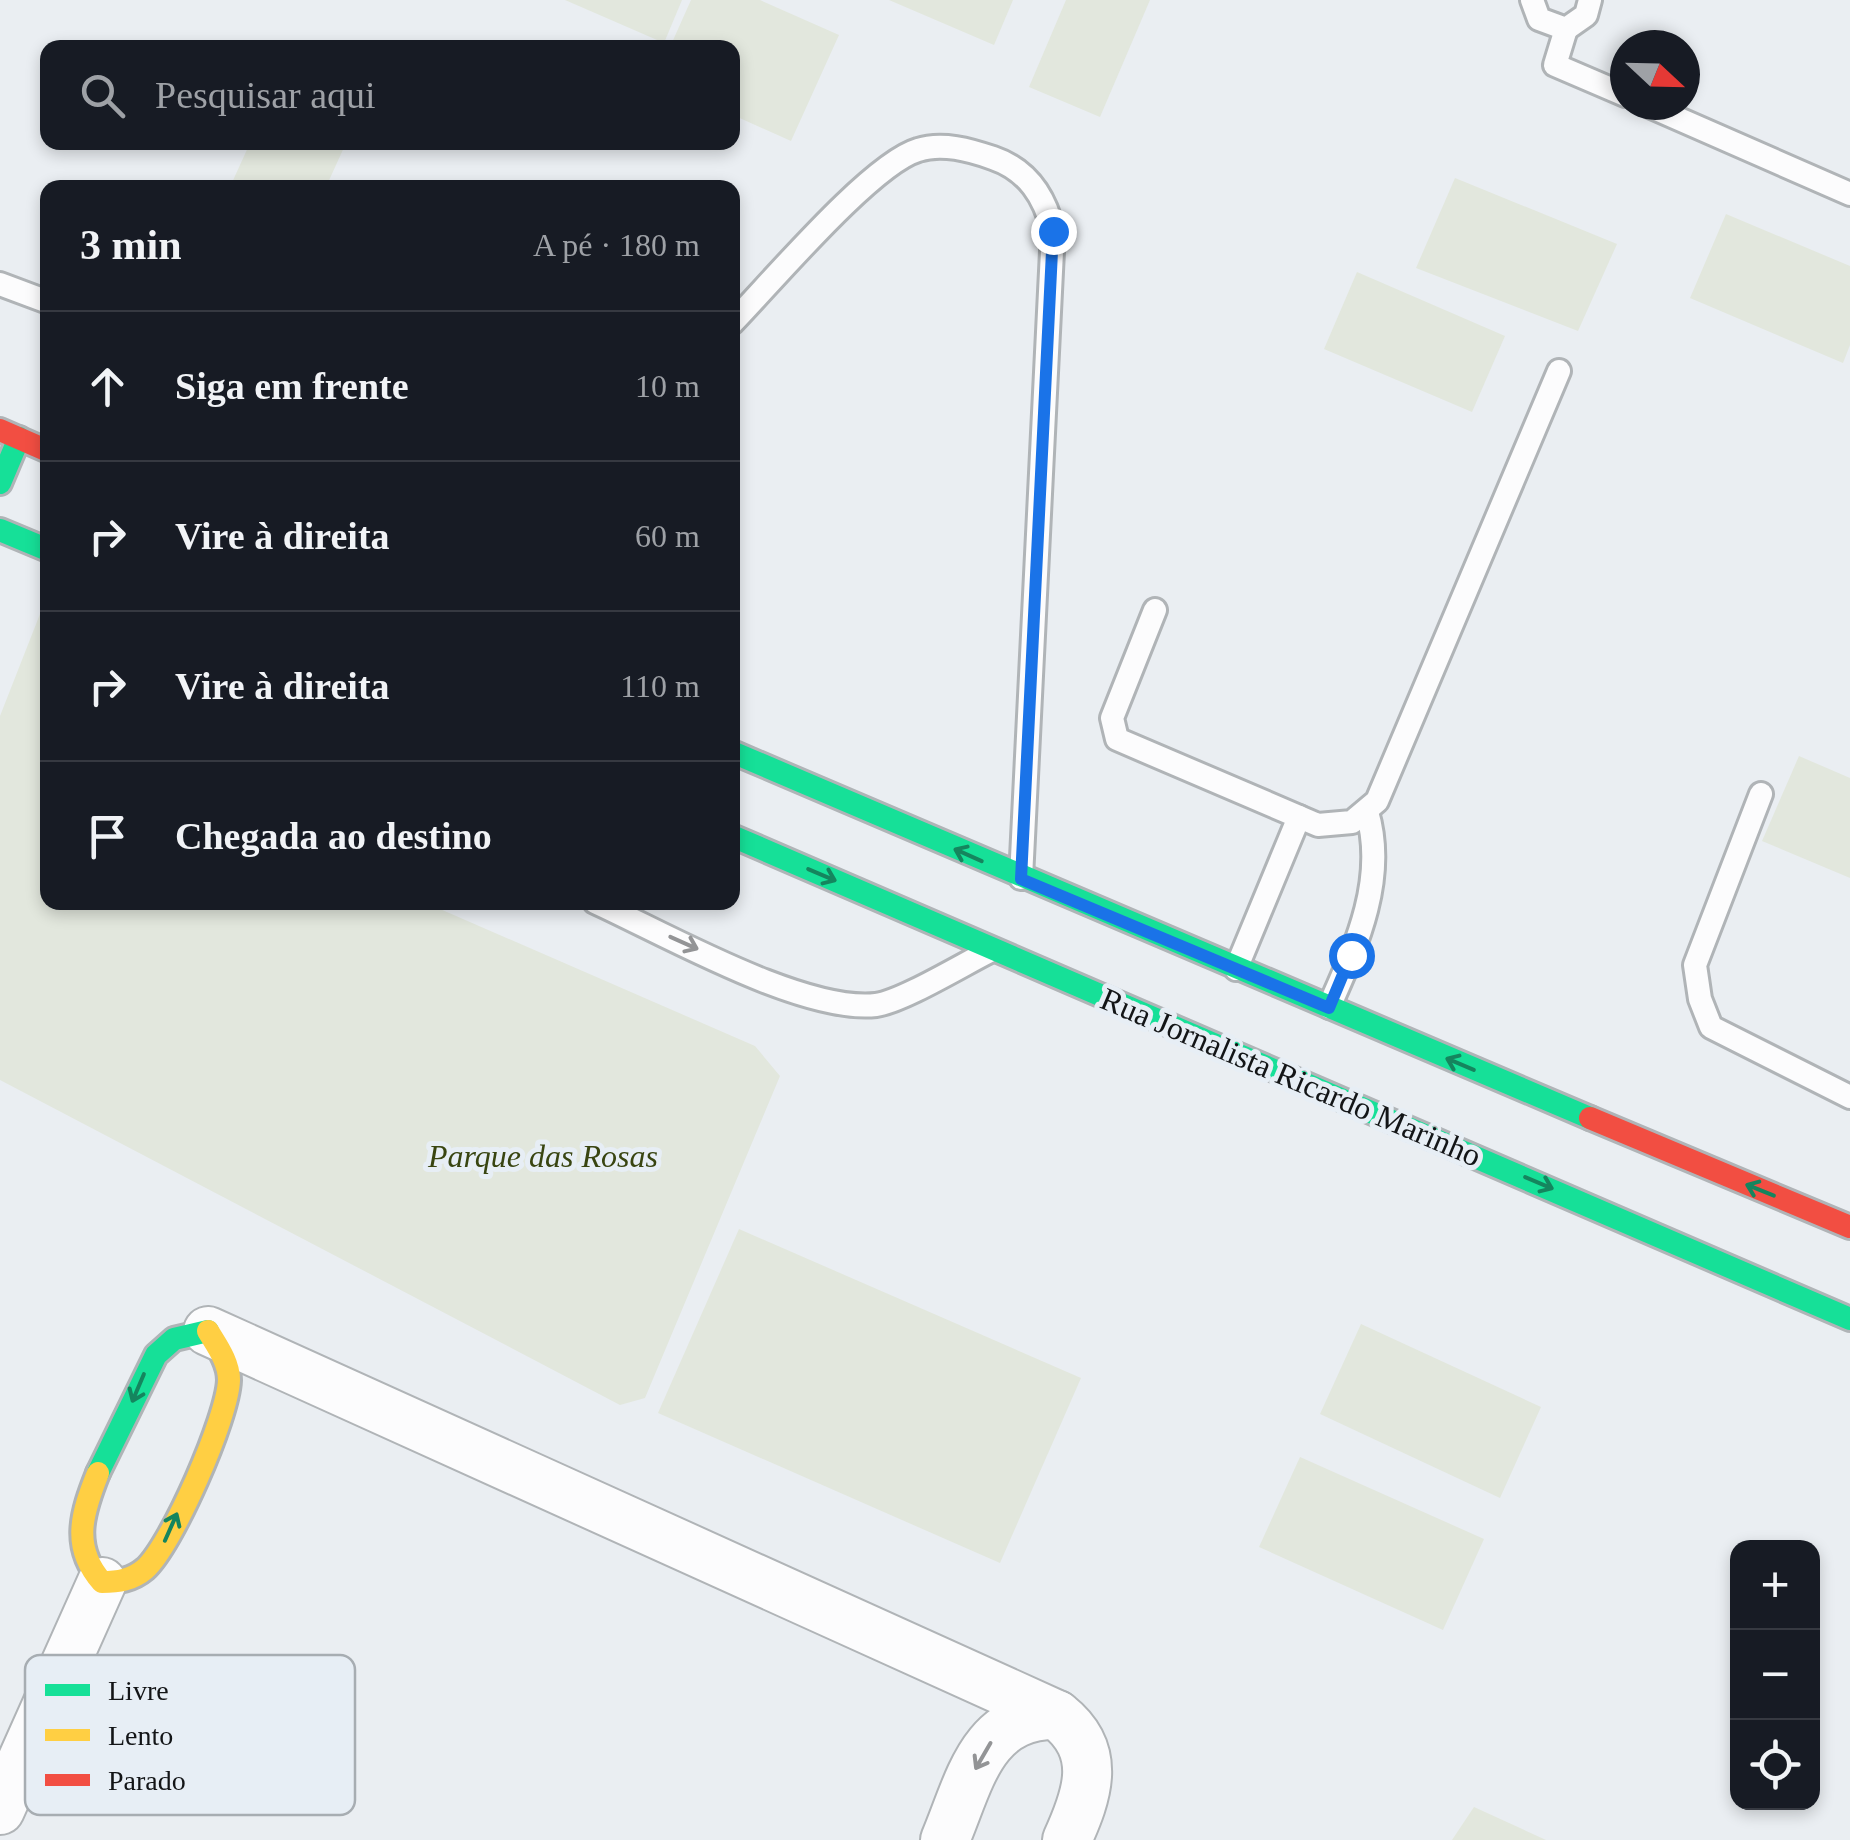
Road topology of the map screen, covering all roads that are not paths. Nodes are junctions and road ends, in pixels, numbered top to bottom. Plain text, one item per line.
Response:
1 (1532, 0) edge
2 (1590, 0) edge
3 (1566, 28) junction
4 (1610, 89) edge
5 (1681, 120) edge
6 (1850, 194) edge
7 (0, 284) edge
8 (40, 299) edge
9 (740, 315) edge
10 (1559, 371) dead end
11 (10, 434) edge
12 (40, 447) edge
13 (0, 483) edge
14 (0, 530) edge
15 (40, 547) edge
16 (1155, 610) dead end
17 (740, 756) edge
18 (1761, 794) dead end
19 (1367, 812) junction
20 (1298, 818) junction
21 (740, 839) edge
22 (1018, 888) junction
23 (612, 910) edge
24 (997, 941) junction
25 (1236, 968) junction
26 (1329, 1008) junction
27 (1850, 1097) edge
28 (1658, 1148) junction
29 (1634, 1160) dead end
30 (1616, 1194) dead end
31 (1624, 1219) junction
32 (1850, 1227) edge
33 (1850, 1319) edge
34 (208, 1332) junction
35 (102, 1582) junction
36 (69, 1655) edge
37 (1058, 1715) junction
38 (25, 1754) edge
39 (0, 1810) edge
40 (944, 1840) edge
41 (1067, 1840) edge

1 - 3 lane
2 - 3 lane
3 - 4 lane
5 - 6 lane
7 - 8 lane
9 - 22 lane
10 - 19 lane
11 - 12 street
11 - 13 street
14 - 15 street
16 - 20 lane
22 -> 17 street
18 - 27 lane
19 - 20 lane
19 - 26 lane
20 - 25 lane
21 -> 24 street, Rua Jornalista Ricardo Marinho
22 - 25 street
23 -> 24 lane
24 -> 31 street, Rua Jornalista Ricardo Marinho
25 - 26 street
28 -> 26 street
28 - 29 street
32 -> 28 street
30 - 31 street
31 - 33 street, Rua Jornalista Ricardo Marinho
34 -> 35 street
35 -> 34 street
34 - 37 street
35 - 36 street
37 -> 40 street
37 - 41 street
38 - 39 street

